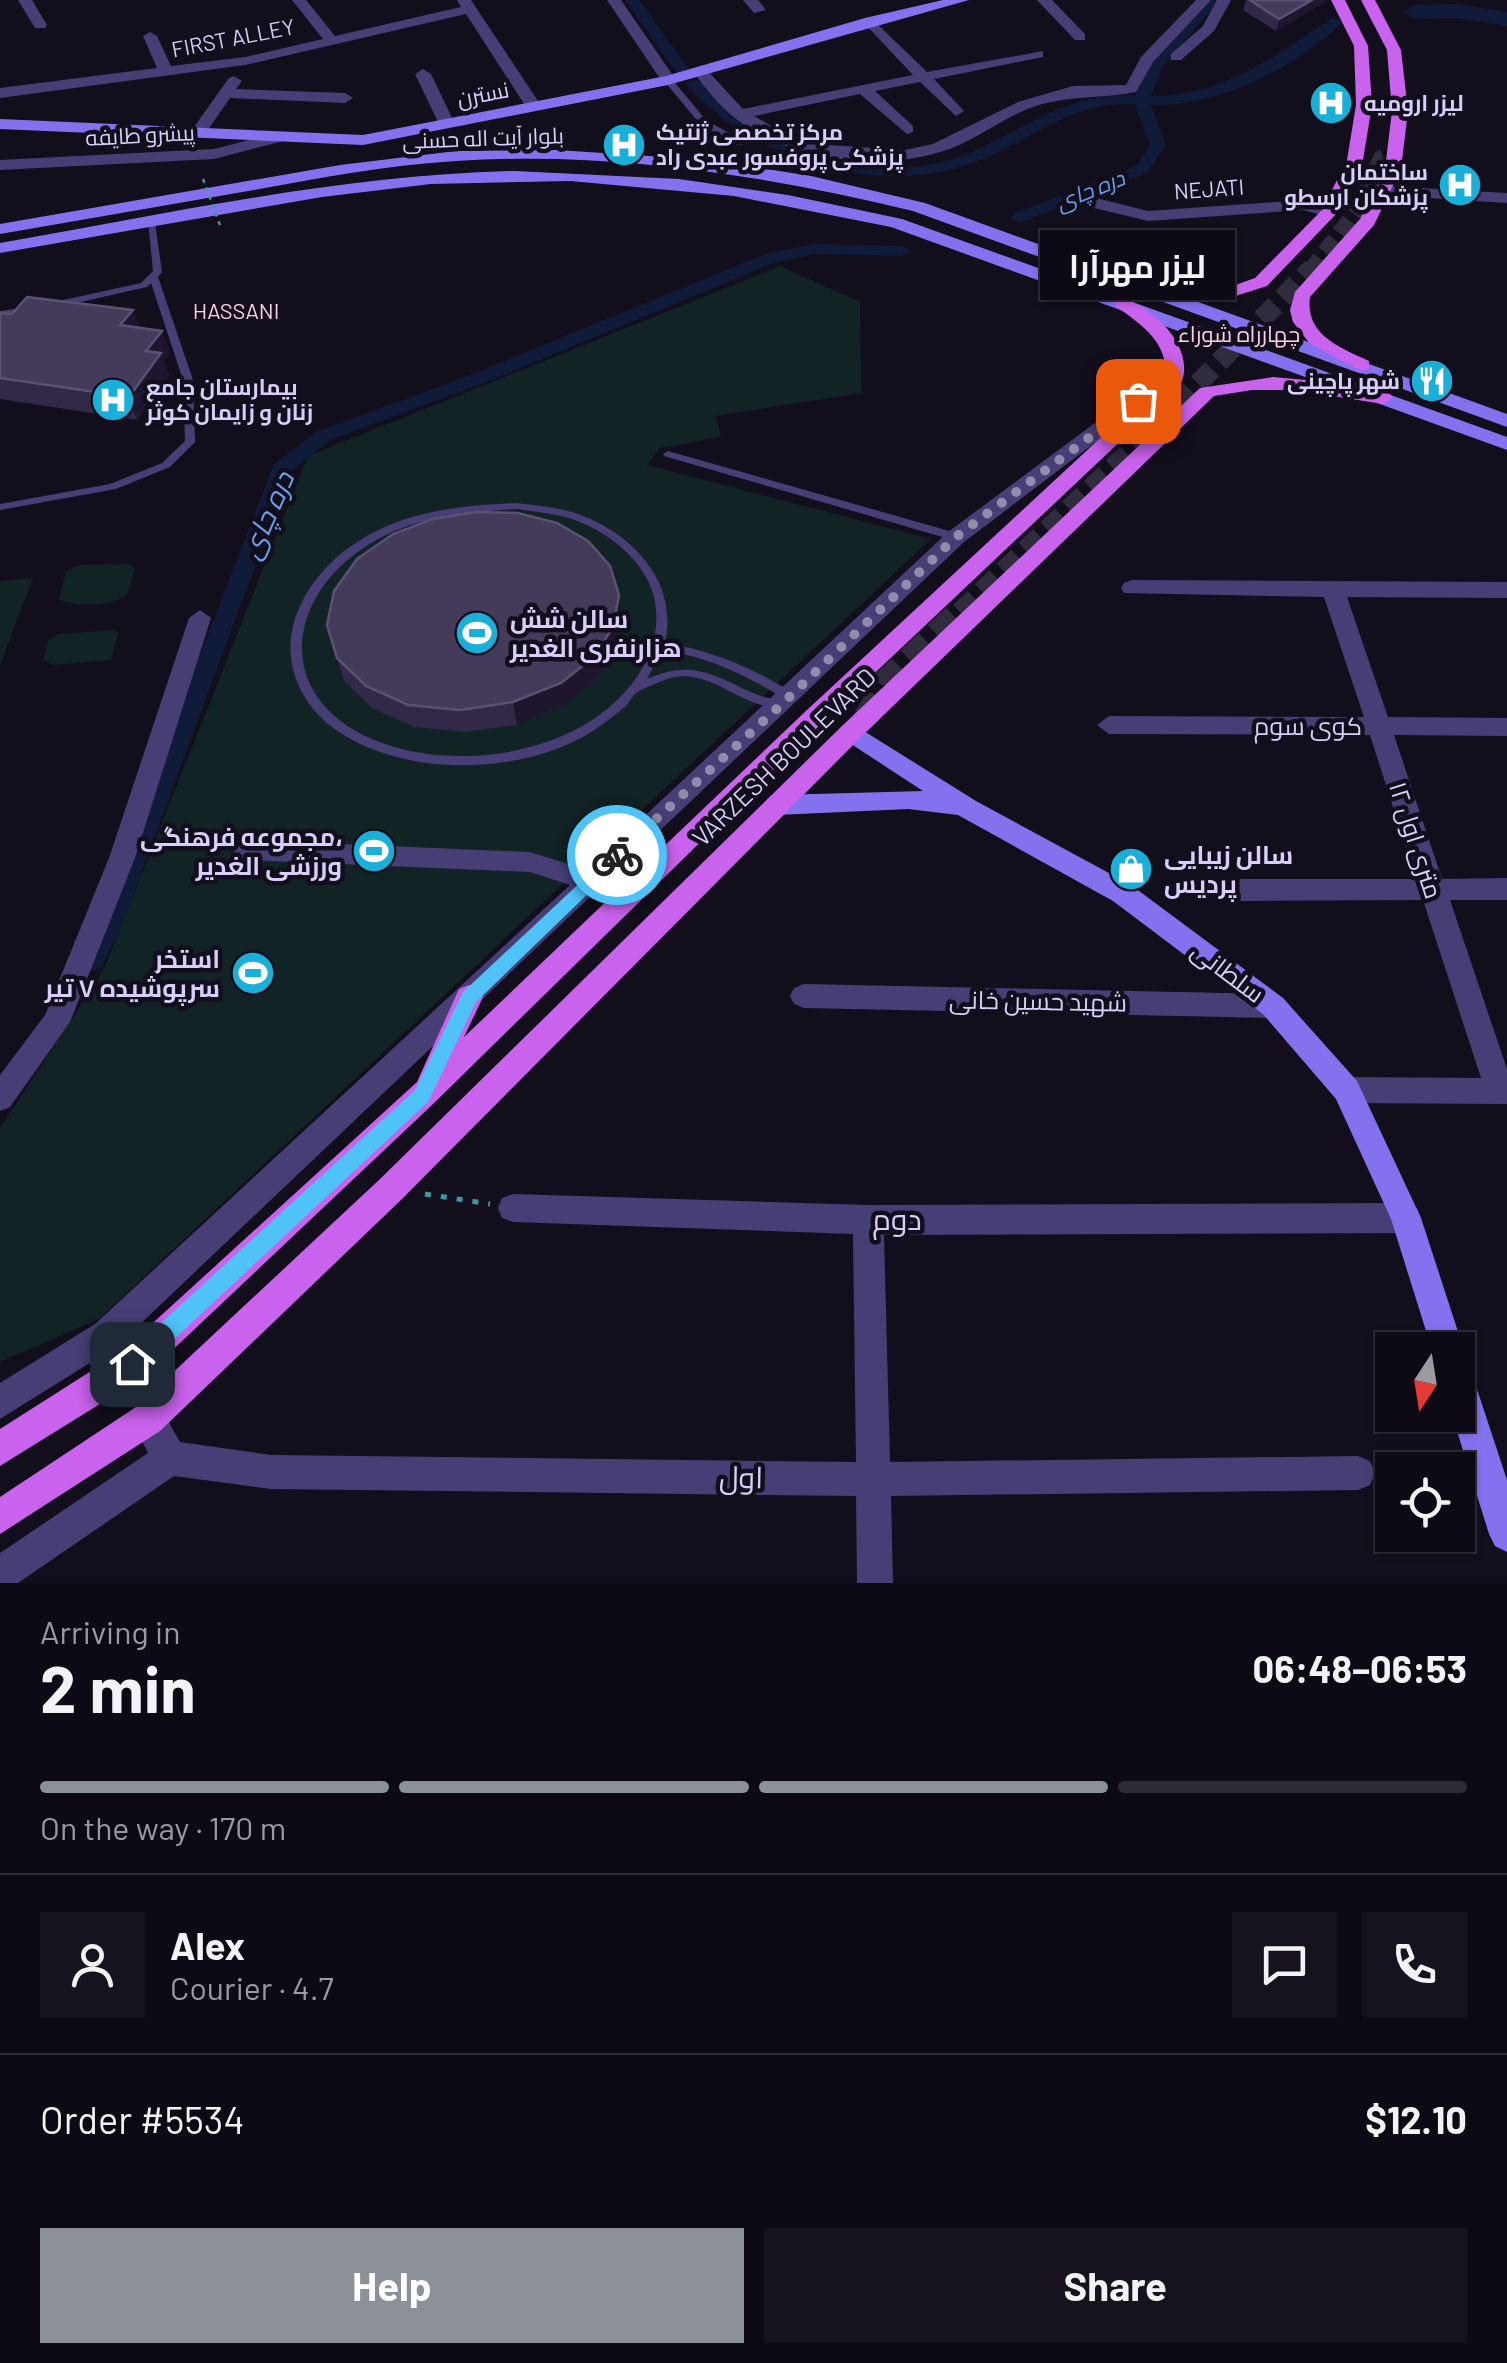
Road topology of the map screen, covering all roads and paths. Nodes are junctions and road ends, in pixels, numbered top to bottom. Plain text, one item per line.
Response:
1 (25, 0) edge
2 (299, 0) edge
3 (614, 0) edge
4 (962, 0) edge
5 (1044, 0) edge
6 (1204, 0) edge
7 (1224, 0) edge
8 (1338, 0) edge
9 (1368, 0) edge
10 (468, 5) edge
11 (870, 21) junction
12 (40, 26) dead end
13 (1353, 30) junction
14 (1383, 30) junction
15 (150, 36) dead end
16 (1080, 37) dead end
17 (332, 42) junction
18 (1038, 54) dead end
19 (1176, 57) dead end
20 (245, 60) junction
21 (702, 72) junction
22 (167, 73) junction
23 (423, 74) dead end
24 (924, 78) junction
25 (668, 80) junction
26 (864, 90) junction
27 (226, 93) junction
28 (0, 94) edge
29 (345, 98) dead end
30 (534, 108) junction
31 (956, 111) dead end
32 (738, 114) junction
33 (0, 124) edge
34 (447, 124) junction
35 (908, 129) dead end
36 (196, 134) junction
37 (281, 137) junction
38 (740, 143) dead end
39 (0, 165) edge
40 (203, 178) dead end
41 (1385, 191) junction
42 (1507, 198) edge
43 (1092, 202) dead end
44 (1329, 212) junction
45 (151, 222) junction
46 (0, 228) edge
47 (221, 228) dead end
48 (0, 248) edge
49 (154, 277) junction
50 (1279, 293) junction
51 (1174, 298) junction
52 (1123, 303) junction
53 (1213, 312) junction
54 (0, 314) edge
55 (1196, 330) junction
56 (1283, 337) junction
57 (1266, 355) junction
58 (1362, 365) junction
59 (1174, 380) junction
60 (1207, 392) junction
61 (1384, 398) junction
62 (1154, 400) junction
63 (1507, 421) edge
64 (1507, 444) edge
65 (668, 454) dead end
66 (0, 506) edge
67 (956, 537) junction
68 (1132, 588) dead end
69 (1332, 589) junction
70 (1507, 590) edge
71 (200, 618) dead end
72 (660, 646) junction
73 (637, 688) junction
74 (782, 704) junction
75 (816, 714) junction
76 (1109, 725) dead end
77 (1378, 726) junction
78 (1507, 726) edge
79 (851, 732) junction
80 (777, 805) junction
81 (967, 808) junction
82 (247, 850) dead end
83 (589, 881) junction
84 (1507, 889) edge
85 (1241, 890) dead end
86 (1432, 890) junction
87 (804, 996) dead end
88 (469, 997) junction
89 (1273, 1006) junction
90 (1347, 1090) junction
91 (1504, 1091) edge
92 (422, 1096) junction
93 (0, 1098) edge
94 (391, 1189) junction
95 (514, 1208) joint
96 (1406, 1218) junction
97 (868, 1220) junction
98 (1442, 1332) edge
99 (0, 1402) edge
100 (148, 1418) junction
101 (1475, 1432) edge
102 (0, 1448) edge
103 (170, 1458) junction
104 (1358, 1474) dead end
105 (872, 1479) junction
106 (0, 1518) edge
107 (1507, 1534) edge
108 (0, 1574) edge
109 (875, 1583) edge

1 - 12 street
2 - 17 street
3 - 25 street
4 - 11 main road, نسترن
5 - 16 street
6 - 32 street
7 - 19 street
8 - 13 main road
9 - 14 main road
10 - 17 street, FIRST ALLEY
10 - 30 street
11 - 21 main road, نسترن
11 - 24 street
13 - 14 main road
13 - 44 main road
14 - 41 main road
15 - 22 street
17 - 20 street, FIRST ALLEY
18 - 24 street
20 - 22 street, FIRST ALLEY
20 - 27 street
21 - 25 main road, نسترن
21 - 32 street
22 - 28 street, FIRST ALLEY
23 - 34 street
24 - 26 street
24 - 31 street
25 - 30 main road, نسترن
25 - 38 lane
26 - 32 street
26 - 35 street
27 - 29 street
27 - 36 street
30 - 34 main road, نسترن
33 - 36 main road, نسترن
34 - 37 main road, نسترن
36 - 37 main road, نسترن
37 - 39 street, پیشرو طایفه
40 - 47 path, bridge
41 - 42 street
41 - 50 main road
43 - 44 street, NEJATI
44 - 50 main road
45 - 48 main road, بلوار آیت اله حسنی
45 - 49 lane
45 - 52 main road, بلوار آیت اله حسنی
46 - 51 main road, بلوار آیت اله حسنی
49 - 54 lane
49 - 66 lane
50 - 51 main road
50 - 58 main road
51 - 53 main road, بلوار آیت اله حسنی
52 - 55 main road, بلوار آیت اله حسنی
52 - 59 main road
53 - 55 main road
53 - 56 main road, بلوار آیت اله حسنی
55 - 57 main road, بلوار آیت اله حسنی
56 - 57 main road
56 - 58 main road, بلوار آیت اله حسنی
57 - 61 main road, بلوار آیت اله حسنی
58 - 63 main road, بلوار آیت اله حسنی
59 - 60 main road
59 - 62 main road, VARZESH BOULEVARD
60 - 61 main road
60 - 79 main road, VARZESH BOULEVARD
61 - 64 main road, بلوار آیت اله حسنی
62 - 67 street
62 - 75 main road, VARZESH BOULEVARD
65 - 67 lane
67 - 74 street
68 - 69 street
69 - 70 street
69 - 77 street, ۱۲ متری اول
71 - 93 street
72 - 73 lane
72 - 73 lane
72 - 74 lane
73 - 74 lane
74 - 75 street
74 - 83 street
75 - 92 main road, VARZESH BOULEVARD
76 - 77 street, کوی سوم
77 - 78 street, کوی سوم
77 - 86 street, ۱۲ متری اول
79 - 80 main road, VARZESH BOULEVARD
79 - 81 main road, سلطانی
80 - 81 main road
80 - 94 main road, VARZESH BOULEVARD
81 - 89 main road, سلطانی
82 - 83 street
83 - 88 street
84 - 86 street
85 - 86 street
86 - 91 street, ۱۲ متری اول
87 - 89 street, شهید حسین خانی
88 - 92 main road
88 - 99 street
89 - 90 main road, سلطانی
90 - 91 street
90 - 96 main road, سلطانی
92 - 102 main road, VARZESH BOULEVARD
94 - 95 path
94 - 100 main road, VARZESH BOULEVARD
95 - 97 street, دوم
96 - 97 street, دوم
96 - 98 main road, سلطانی
97 - 105 street
100 - 103 street
100 - 106 main road, VARZESH BOULEVARD
101 - 107 main road
103 - 105 street, اول
103 - 108 street
104 - 105 street, اول
105 - 109 street

